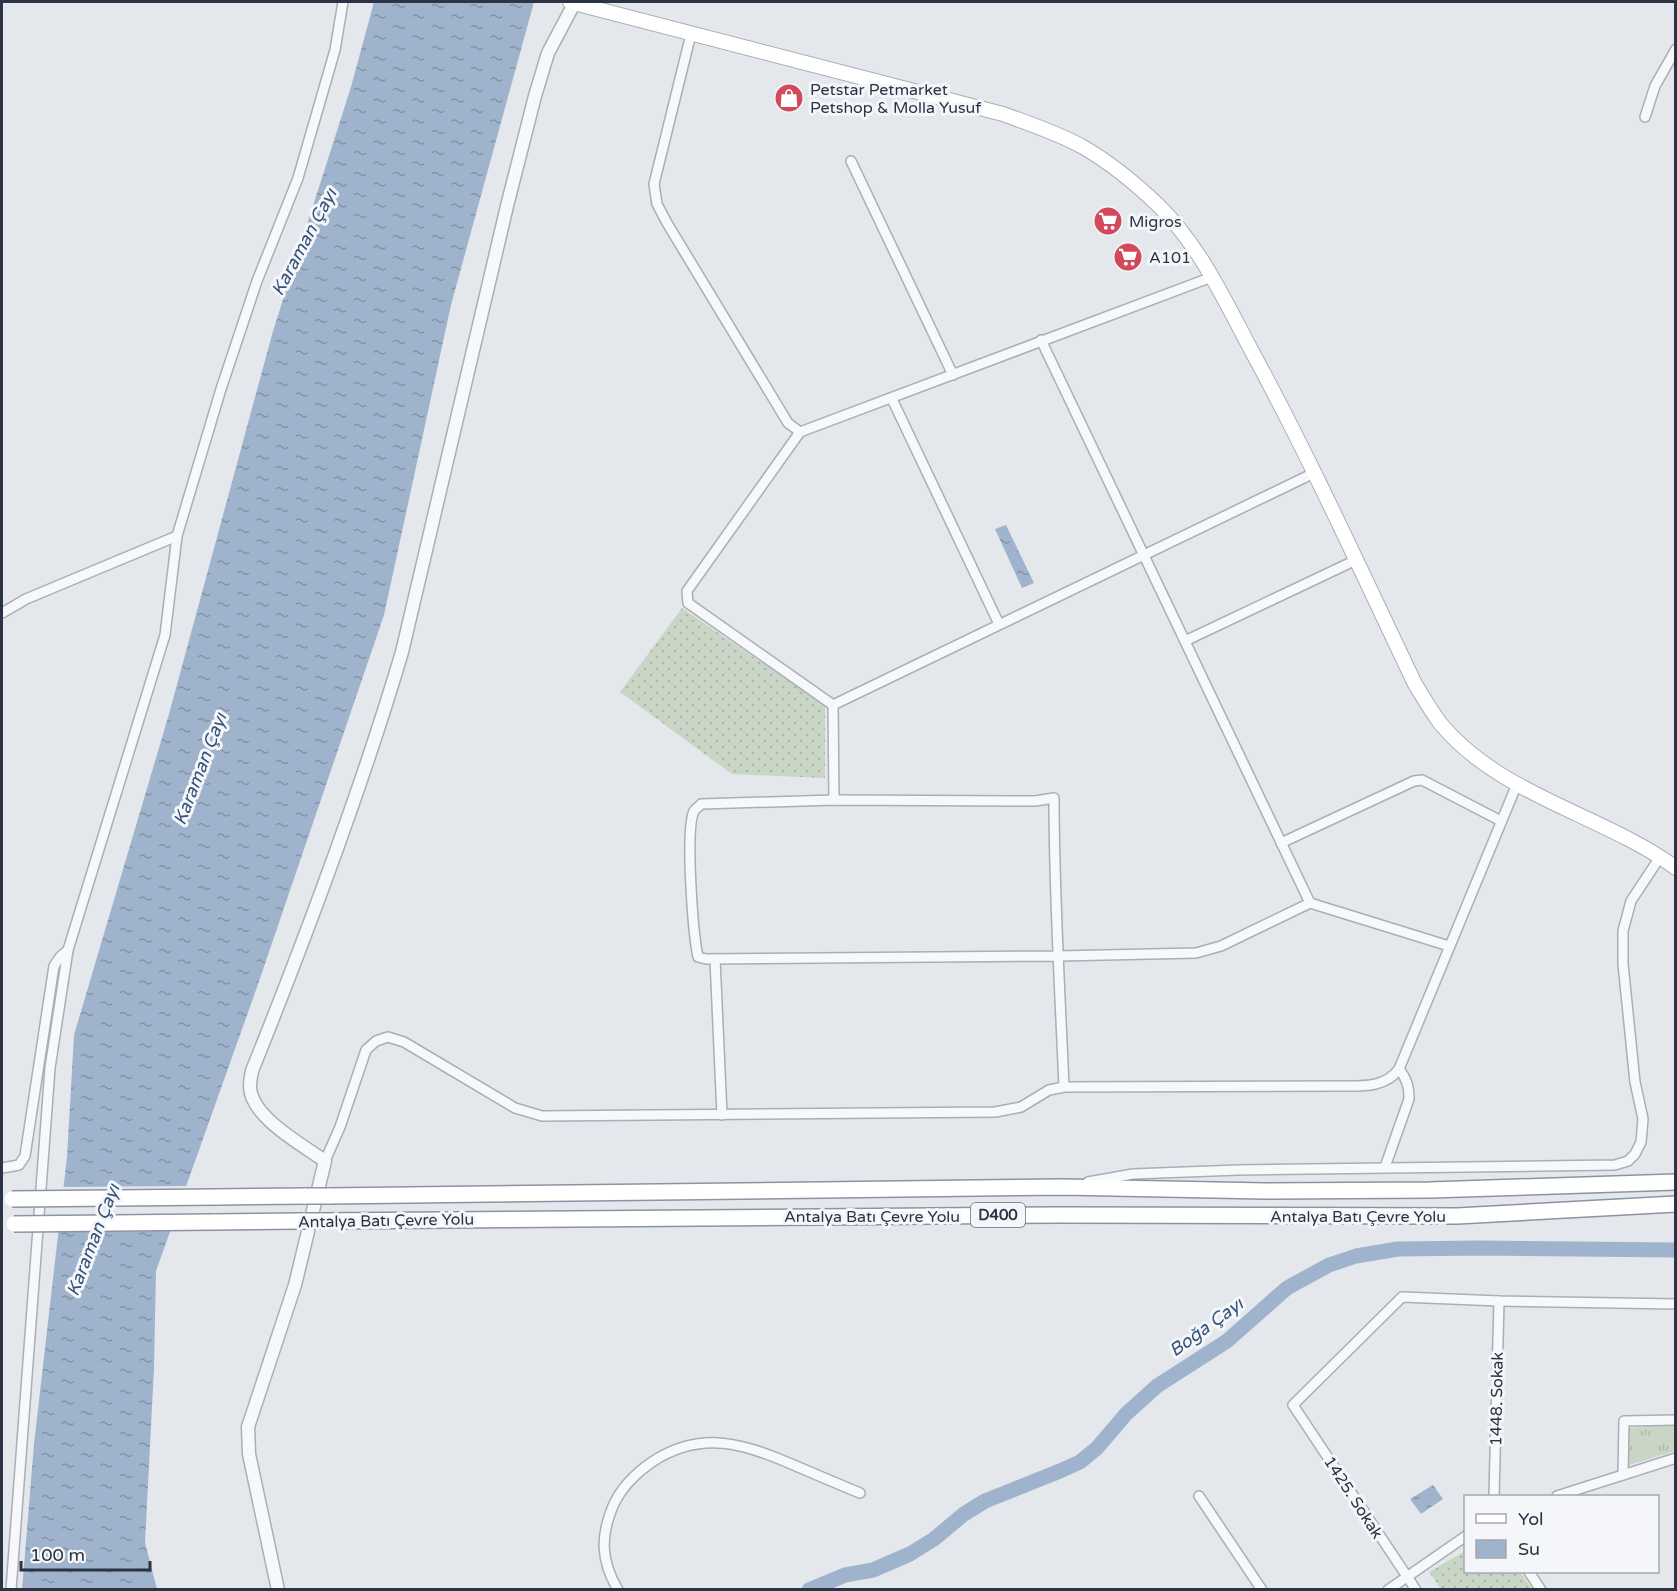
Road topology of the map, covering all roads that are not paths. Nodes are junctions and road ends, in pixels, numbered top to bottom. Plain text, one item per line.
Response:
1 (343, 2) edge
2 (572, 2) edge
3 (691, 34) junction
4 (1676, 49) edge
5 (1645, 117) dead end
6 (851, 160) dead end
7 (1212, 277) junction
8 (1041, 340) junction
9 (953, 375) junction
10 (892, 399) junction
11 (800, 432) junction
12 (1314, 473) junction
13 (177, 536) junction
14 (1143, 555) junction
15 (1356, 560) junction
16 (2, 613) edge
17 (999, 624) junction
18 (1185, 641) junction
19 (833, 705) junction
20 (1517, 784) junction
21 (834, 800) junction
22 (1501, 821) junction
23 (1281, 843) junction
24 (1660, 857) junction
25 (1676, 868) edge
26 (1310, 903) junction
27 (1449, 946) junction
28 (68, 950) junction
29 (1059, 956) junction
30 (715, 959) junction
31 (1399, 1069) junction
32 (1064, 1087) junction
33 (722, 1115) junction
34 (326, 1161) junction
35 (1385, 1167) junction
36 (2, 1168) edge
37 (1676, 1182) edge
38 (1063, 1187) junction
39 (7, 1199) edge
40 (1676, 1204) edge
41 (8, 1224) edge
42 (1499, 1301) junction
43 (1676, 1304) edge
44 (1676, 1420) edge
45 (1676, 1458) edge
46 (1623, 1475) junction
47 (860, 1492) dead end
48 (1494, 1495) edge
49 (1563, 1495) edge
50 (1199, 1496) dead end
51 (1464, 1537) edge
52 (1530, 1573) edge
53 (1407, 1577) junction
54 (11, 1590) edge
55 (278, 1590) edge
56 (618, 1590) edge
57 (1262, 1590) edge
58 (1388, 1590) edge
59 (1416, 1590) edge
60 (1541, 1590) edge

1 - 13 street
2 - 3 main road
2 - 34 street
3 - 7 main road
3 - 11 street
4 - 5 street
6 - 9 street
7 - 8 street
7 - 12 main road
8 - 9 street
8 - 14 street
9 - 10 street
10 - 11 street
10 - 17 street
11 - 19 street
12 - 14 street
12 - 15 main road
13 - 16 street
13 - 28 street
14 - 17 street
14 - 18 street
15 - 18 street
15 - 20 main road
17 - 19 street
18 - 23 street
19 - 21 street
20 - 22 street
20 - 24 main road
21 - 29 street
21 - 30 street
22 - 23 street
22 - 27 street
23 - 26 street
24 - 25 main road
24 - 35 street
26 - 27 street
26 - 29 street
27 - 31 street
28 - 36 street
28 - 54 street
29 - 30 street
29 - 32 street
30 - 33 street
31 - 32 street
31 - 35 street
32 - 33 street
33 - 34 street
34 - 55 street
35 - 38 street
37 - 38 highway
38 - 39 highway, bridge
40 - 41 highway, Antalya Batı Çevre Yolu / D400, bridge
42 - 43 street
42 - 48 street, 1448. Sokak
42 - 53 street, 1425. Sokak
44 - 46 street
45 - 46 street
46 - 49 street
47 - 56 street
50 - 57 street
51 - 53 street
52 - 60 street
53 - 58 street
53 - 59 street, 1425. Sokak

